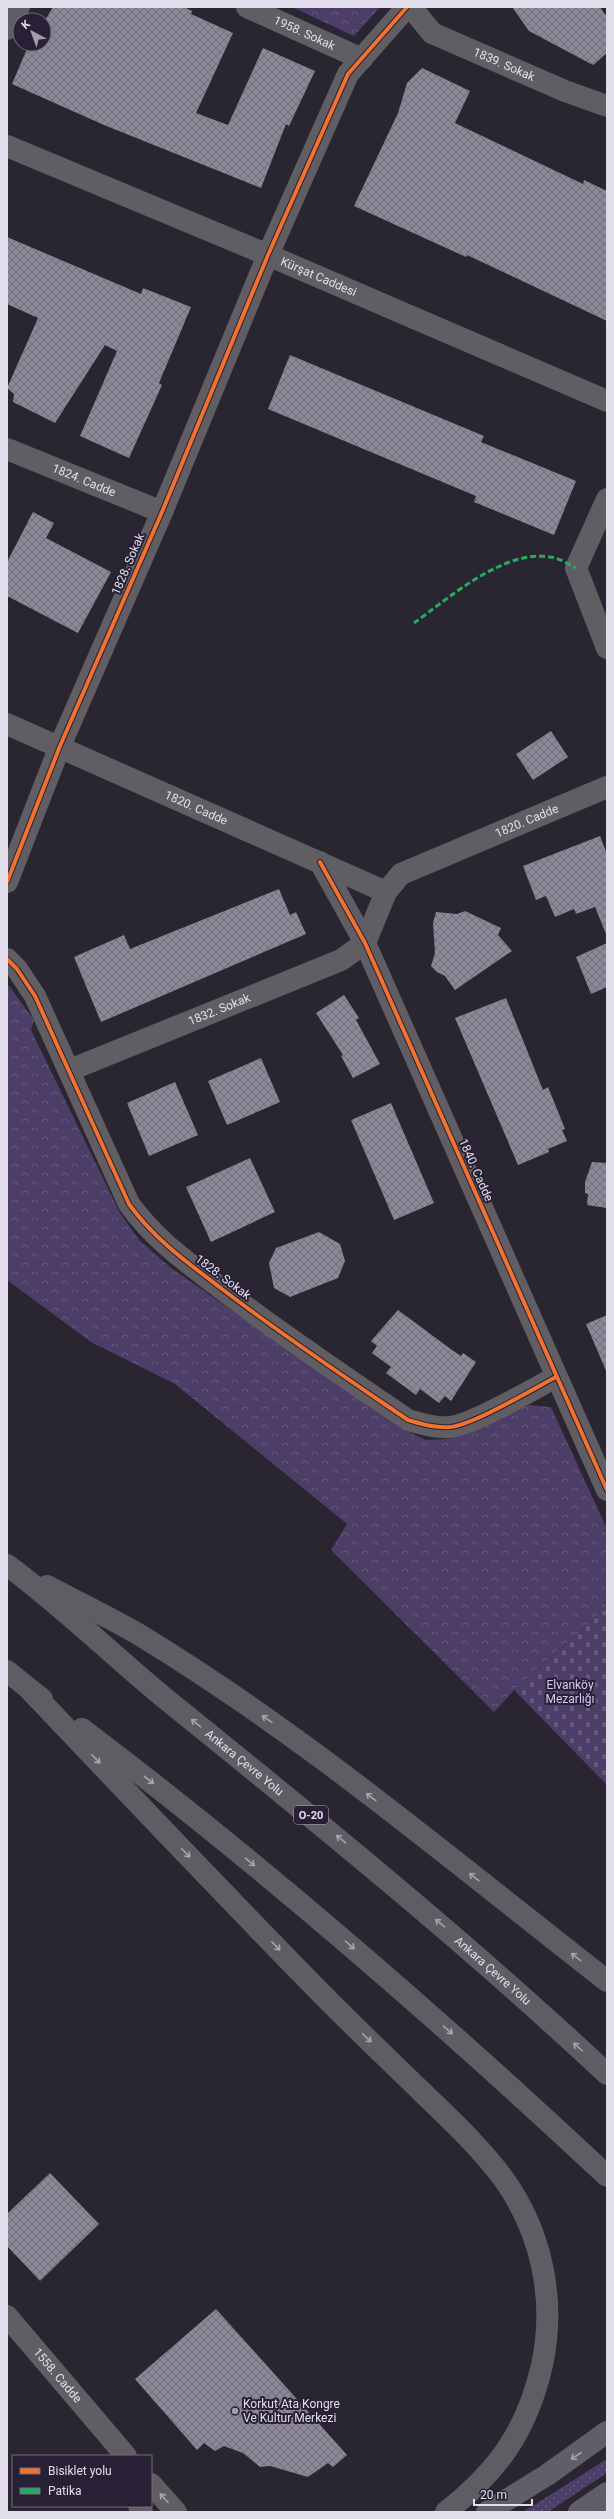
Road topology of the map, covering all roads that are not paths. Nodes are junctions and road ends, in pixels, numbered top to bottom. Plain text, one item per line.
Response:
1 (19, 7) edge
2 (247, 7) edge
3 (407, 7) edge
4 (411, 7) edge
5 (7, 29) edge
6 (362, 59) junction
7 (607, 106) edge
8 (7, 146) edge
9 (268, 255) junction
10 (607, 401) edge
11 (7, 449) edge
12 (607, 499) edge
13 (162, 512) junction
14 (607, 648) edge
15 (7, 724) edge
16 (60, 746) junction
17 (607, 787) edge
18 (320, 862) junction
19 (7, 882) edge
20 (386, 892) junction
21 (365, 943) junction
22 (7, 959) edge
23 (70, 1070) junction
24 (556, 1377) junction
25 (607, 1490) edge
26 (9, 1566) edge
27 (7, 1671) edge
28 (30, 1690) junction
29 (607, 1981) edge
30 (607, 2074) edge
31 (607, 2176) edge
32 (7, 2316) edge
33 (607, 2432) edge
34 (107, 2435) junction
35 (117, 2455) edge
36 (125, 2455) edge
37 (152, 2485) edge
38 (607, 2493) edge
39 (176, 2512) edge
40 (446, 2512) edge
41 (487, 2512) edge
42 (579, 2512) edge

1 - 5 street
2 - 6 street, 1958. Sokak
3 - 6 street, 1828. Sokak
4 - 7 street, 1839. Sokak
6 - 9 street, 1828. Sokak
8 - 9 street, Kürşat Caddesi
9 - 10 street, Kürşat Caddesi
9 - 13 street, 1828. Sokak
11 - 13 street, 1824. Cadde
12 - 14 street
13 - 16 street, 1828. Sokak
15 - 16 street, 1820. Cadde
16 - 18 street, 1820. Cadde
16 - 19 street, 1828. Sokak
17 - 20 street, 1820. Cadde
18 - 20 street, 1820. Cadde
18 - 21 street, 1840. Cadde
20 - 21 street, 1820. Cadde
21 - 23 street, 1832. Sokak
21 - 24 street, 1840. Cadde
22 - 23 street, 1828. Sokak
23 - 24 street, 1828. Sokak
24 - 25 street, 1840. Cadde
29 -> 26 highway
30 -> 26 highway, Ankara Çevre Yolu / O-20
27 - 28 highway
28 -> 31 highway
28 -> 40 highway
32 - 34 street, 1558. Cadde
33 -> 41 main road
34 - 35 street
34 - 36 street
39 -> 37 street
38 - 42 main road

